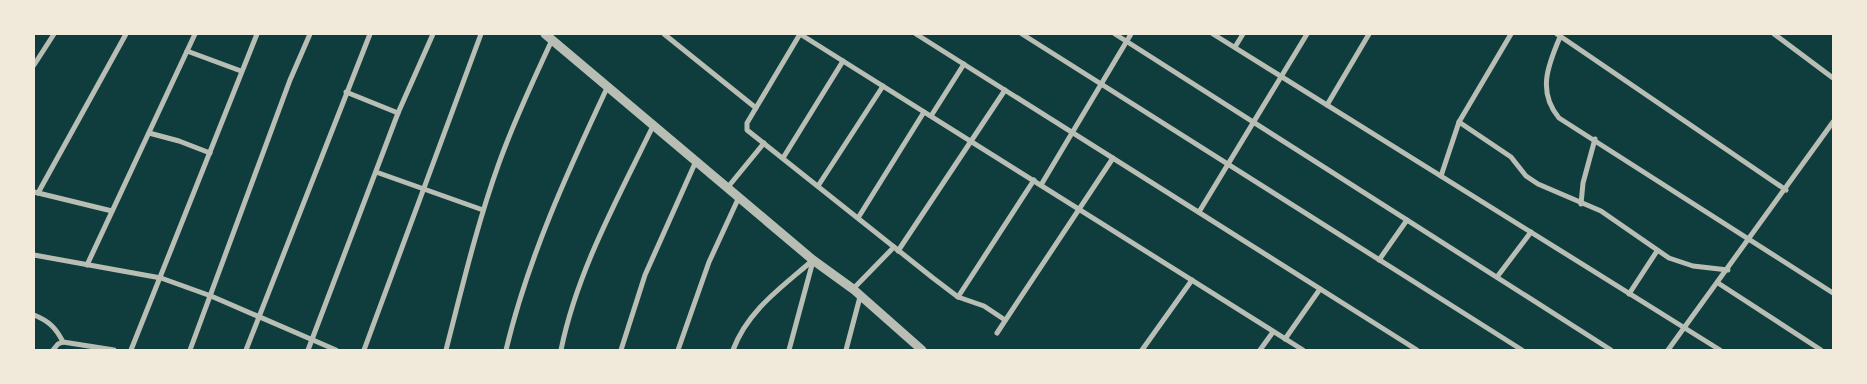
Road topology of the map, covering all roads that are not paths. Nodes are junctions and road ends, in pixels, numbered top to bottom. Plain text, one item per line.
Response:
1 (54, 34) edge
2 (126, 34) edge
3 (195, 34) edge
4 (257, 34) edge
5 (310, 34) edge
6 (370, 34) edge
7 (433, 34) edge
8 (481, 34) edge
9 (664, 34) edge
10 (800, 34) edge
11 (916, 34) edge
12 (1022, 34) edge
13 (1115, 34) edge
14 (1131, 34) edge
15 (1213, 34) edge
16 (1243, 34) edge
17 (1307, 34) edge
18 (1369, 34) edge
19 (1511, 34) edge
20 (1774, 34) edge
21 (1559, 35) edge
22 (548, 37) edge
23 (1127, 41) junction
24 (1235, 47) junction
25 (187, 51) junction
26 (843, 61) junction
27 (964, 64) junction
28 (34, 65) edge
29 (241, 72) junction
30 (1281, 76) junction
31 (1833, 78) edge
32 (1102, 84) junction
33 (883, 86) junction
34 (607, 88) junction
35 (1005, 90) junction
36 (346, 92) junction
37 (1327, 105) junction
38 (756, 108) junction
39 (924, 112) junction
40 (398, 113) junction
41 (930, 116) junction
42 (1254, 122) junction
43 (1459, 122) junction
44 (1833, 122) edge
45 (653, 126) junction
46 (149, 133) junction
47 (1073, 133) junction
48 (1595, 139) junction
49 (972, 141) junction
50 (764, 143) junction
51 (210, 153) junction
52 (783, 158) junction
53 (1113, 158) junction
54 (696, 161) junction
55 (1228, 164) junction
56 (376, 172) junction
57 (1441, 176) junction
58 (1034, 180) junction
59 (1041, 185) junction
60 (818, 186) junction
61 (728, 188) junction
62 (424, 189) junction
63 (1786, 190) junction
64 (36, 192) edge
65 (739, 196) junction
66 (1581, 204) junction
67 (1080, 209) junction
68 (484, 210) junction
69 (112, 211) junction
70 (1199, 212) junction
71 (858, 218) junction
72 (1407, 220) junction
73 (1531, 232) junction
74 (1751, 239) junction
75 (896, 249) junction
76 (1657, 251) junction
77 (34, 255) edge
78 (813, 260) junction
79 (1379, 260) junction
80 (87, 265) junction
81 (1728, 270) junction
82 (1496, 277) junction
83 (161, 278) junction
84 (1192, 280) junction
85 (1718, 283) junction
86 (1320, 289) junction
87 (853, 290) junction
88 (1833, 293) edge
89 (1630, 294) junction
90 (211, 296) junction
91 (860, 297) junction
92 (958, 297) junction
93 (34, 315) edge
94 (259, 317) junction
95 (1006, 320) junction
96 (1685, 328) junction
97 (1273, 332) junction
98 (997, 333) dead end
99 (1285, 339) junction
100 (312, 340) junction
101 (63, 342) junction
102 (914, 347) edge
103 (53, 350) edge
104 (114, 350) edge
105 (131, 350) edge
106 (190, 350) edge
107 (246, 350) edge
108 (308, 350) edge
109 (336, 350) edge
110 (364, 350) edge
111 (446, 350) edge
112 (506, 350) edge
113 (561, 350) edge
114 (621, 350) edge
115 (678, 350) edge
116 (733, 350) edge
117 (789, 350) edge
118 (846, 350) edge
119 (922, 350) edge
120 (1142, 350) edge
121 (1260, 350) edge
122 (1303, 350) edge
123 (1418, 350) edge
124 (1522, 350) edge
125 (1611, 350) edge
126 (1668, 350) edge
127 (1720, 350) edge
128 (1821, 350) edge

1 - 28 street
2 - 64 street
3 - 25 street
4 - 29 street
5 - 90 street
6 - 36 street
7 - 40 street
8 - 62 street
9 - 38 street
10 - 26 street
10 - 38 street
11 - 27 street
12 - 32 street
13 - 23 street
14 - 23 street
15 - 24 street
16 - 24 street
17 - 30 street
18 - 37 street
19 - 43 street
20 - 31 street
21 - 48 street
21 - 63 street
22 - 34 street
22 - 68 street
23 - 32 street
23 - 42 street
24 - 30 street
25 - 29 street
25 - 46 street
26 - 33 street
26 - 52 street
27 - 35 street
27 - 41 street
29 - 51 street
30 - 37 street
30 - 42 street
32 - 47 street
32 - 55 street
33 - 39 street
33 - 60 street
34 - 45 street
34 - 112 street
35 - 47 street
35 - 49 street
36 - 40 street
36 - 94 street
37 - 57 street
38 - 50 street
39 - 41 street
39 - 71 street
40 - 56 street
41 - 49 street
42 - 55 street
42 - 72 street
43 - 57 street
43 - 66 street
44 - 63 street
45 - 54 street
45 - 113 street
46 - 51 street
46 - 69 street
47 - 53 street
47 - 59 street
48 - 66 street
48 - 74 street
49 - 58 street
49 - 75 street
50 - 52 street
50 - 61 street
51 - 83 street
52 - 60 street
53 - 67 street
53 - 70 street
54 - 61 street
54 - 114 street
55 - 70 street
55 - 79 street
56 - 62 street
56 - 100 street
57 - 73 street
58 - 59 street
58 - 92 street
59 - 67 street
60 - 71 street
61 - 65 street
62 - 68 street
62 - 110 street
63 - 74 street
64 - 69 street
65 - 78 street
65 - 115 street
66 - 76 street
67 - 84 street
67 - 95 street
68 - 111 street
69 - 80 street
70 - 86 street
71 - 75 street
72 - 79 street
72 - 82 street
73 - 82 street
73 - 89 street
74 - 81 street
74 - 88 street
75 - 87 street
75 - 92 street
76 - 81 street
76 - 89 street
77 - 80 street
78 - 87 street
78 - 116 street
78 - 117 street
79 - 124 street
80 - 83 street
81 - 85 street
82 - 125 street
83 - 90 street
83 - 105 street
84 - 97 street
84 - 120 street
85 - 96 street
85 - 128 street
86 - 99 street
86 - 123 street
87 - 91 street
89 - 96 street
90 - 94 street
90 - 106 street
91 - 102 street
91 - 118 street
92 - 95 street
93 - 101 street
94 - 100 street
94 - 107 street
95 - 98 street
96 - 126 street
96 - 127 street
97 - 99 street
97 - 121 street
99 - 122 street
100 - 108 street
100 - 109 street
101 - 103 street
101 - 104 street
102 - 119 street

